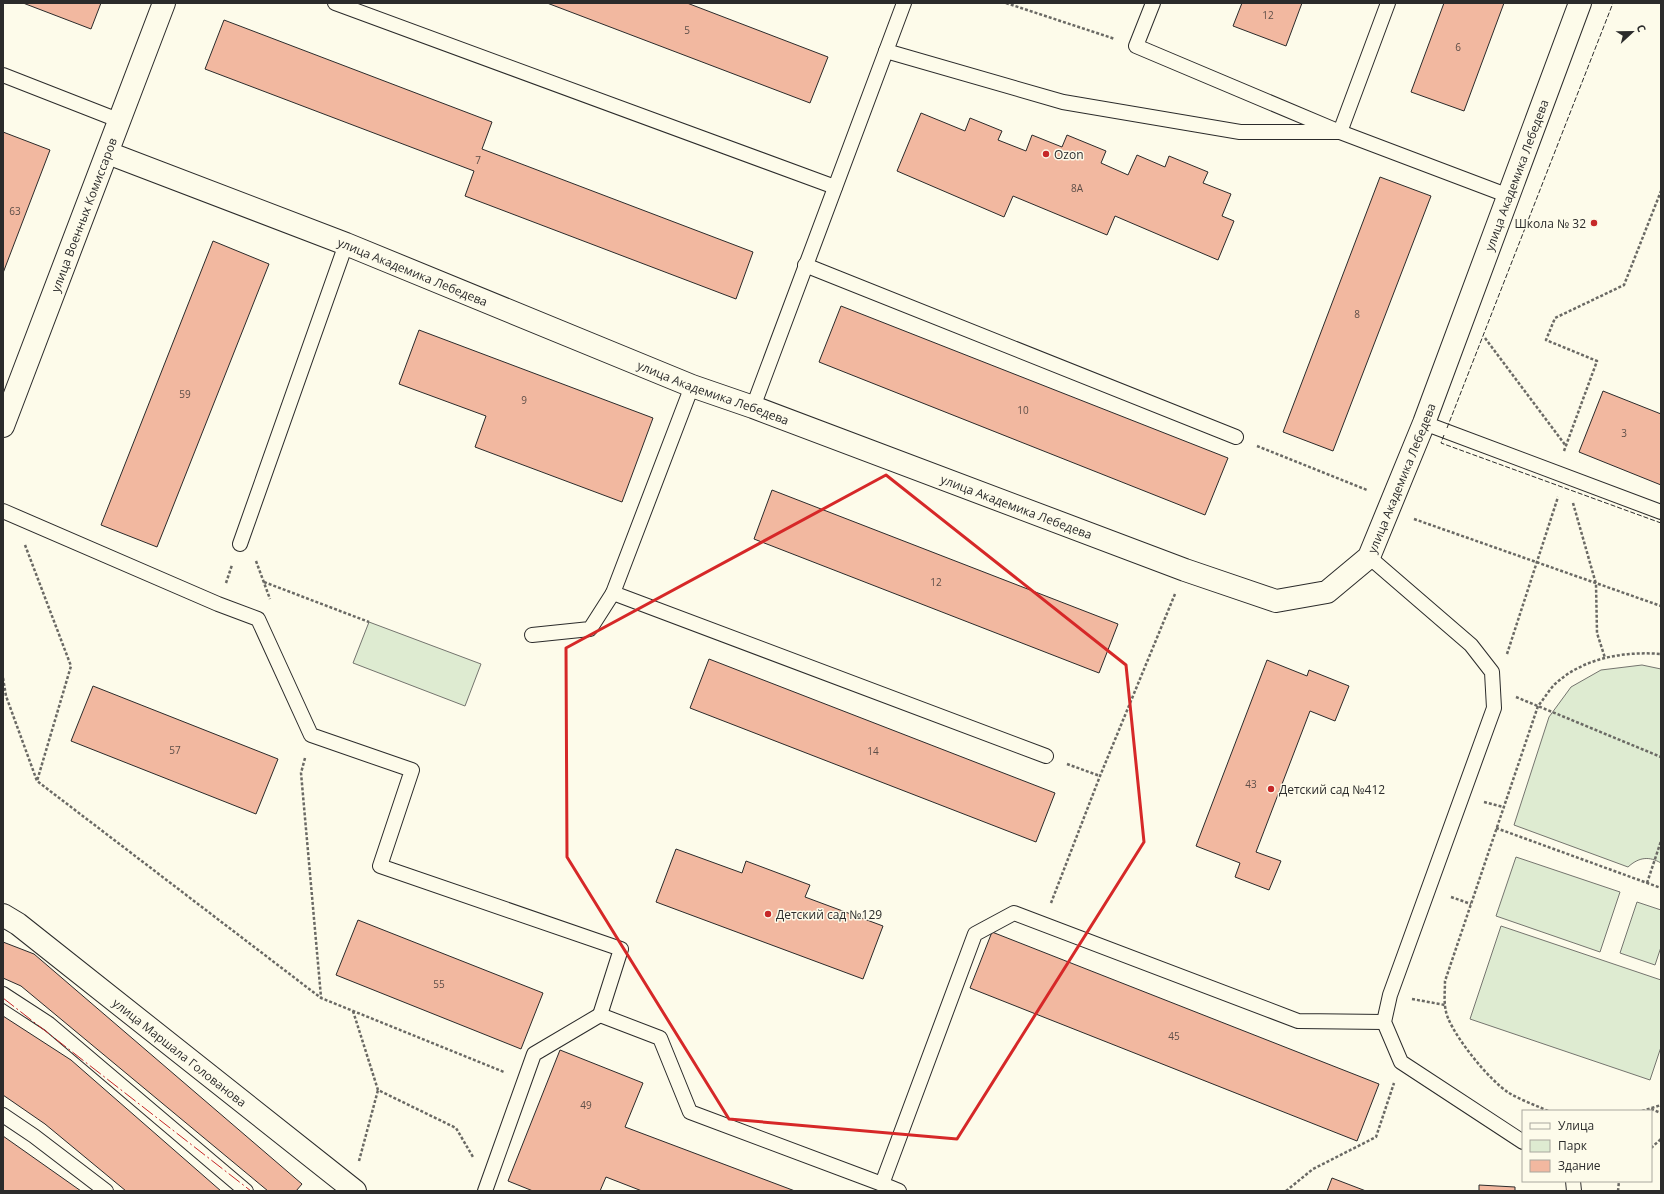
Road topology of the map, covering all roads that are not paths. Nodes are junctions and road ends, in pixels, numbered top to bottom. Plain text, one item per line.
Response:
1 (164, 3) edge
2 (335, 3) edge
3 (904, 3) edge
4 (1153, 3) edge
5 (1388, 3) edge
6 (1580, 3) edge
7 (886, 51) junction
8 (3, 75) edge
9 (118, 120) junction
10 (1340, 132) junction
11 (108, 153) junction
12 (835, 187) junction
13 (1509, 196) junction
14 (346, 244) junction
15 (806, 265) junction
16 (692, 386) junction
17 (753, 407) junction
18 (4, 423) edge
19 (1424, 423) junction
20 (1236, 437) road end
21 (1661, 512) edge
22 (8, 513) edge
23 (240, 544) road end
24 (1369, 557) junction
25 (613, 593) junction
26 (532, 636) dead end
27 (1046, 756) road end
28 (3, 915) edge
29 (3, 994) edge
30 (600, 1015) junction
31 (1384, 1022) junction
32 (3, 1115) edge
33 (1522, 1141) edge
34 (882, 1184) junction
35 (486, 1188) edge
36 (354, 1190) edge
37 (106, 1191) edge
38 (246, 1191) edge
39 (899, 1191) edge

1 - 9 street, улица Военных Комиссаров
2 - 12 lane
3 - 7 lane
4 - 10 lane
5 - 10 lane
6 - 13 street, улица Академика Лебедева
7 - 10 lane
7 - 12 lane
8 - 9 lane
9 - 11 street, улица Военных Комиссаров
10 - 13 lane
11 - 14 street, улица Академика Лебедева
11 - 18 street, улица Военных Комиссаров
12 - 15 lane
13 - 19 street, улица Академика Лебедева
14 - 16 street, улица Академика Лебедева
14 - 23 lane
15 - 17 lane
15 - 20 lane
16 - 17 street, улица Академика Лебедева
16 - 25 lane
17 - 24 street, улица Академика Лебедева
19 - 21 lane
19 - 24 street, улица Академика Лебедева
22 - 30 lane
24 - 31 lane
25 - 26 lane
25 - 27 lane
28 - 36 street, улица Маршала Голованова
29 - 38 lane
30 - 34 lane
30 - 35 lane
31 - 33 lane
31 - 34 lane
32 - 37 lane
34 - 39 lane

